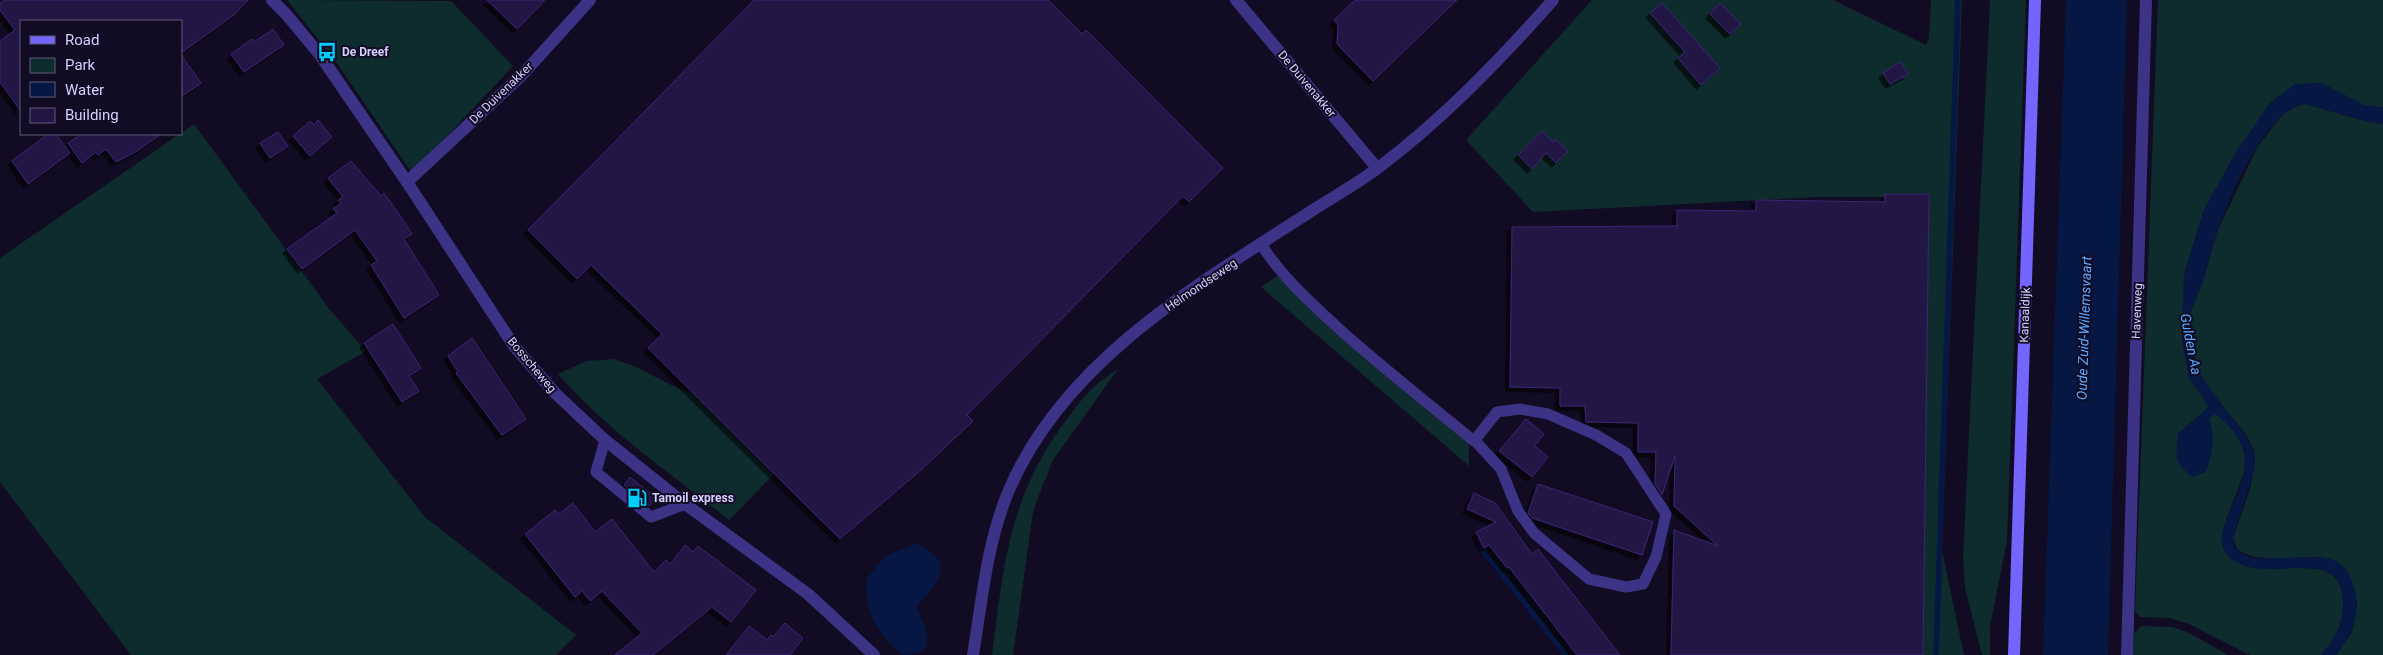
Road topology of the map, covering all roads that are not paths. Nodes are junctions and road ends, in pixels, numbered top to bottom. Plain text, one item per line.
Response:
1 (272, 0) edge
2 (590, 0) edge
3 (1236, 0) edge
4 (1553, 0) edge
5 (2035, 0) edge
6 (2146, 0) edge
7 (1377, 168) junction
8 (408, 182) junction
9 (1261, 244) junction
10 (605, 440) junction
11 (1474, 441) junction
12 (685, 504) junction
13 (874, 655) edge
14 (973, 655) edge
15 (2014, 655) edge
16 (2127, 655) edge

1 - 8 street, Bosscheweg
2 - 8 street, De Duivenakker
3 - 7 street, De Duivenakker
4 - 7 street, Helmondseweg
5 - 15 main road, Kanaaldijk
6 - 16 street, Havenweg
7 - 9 street, Helmondseweg
8 - 10 street, Bosscheweg
9 - 11 lane
9 - 14 street, Helmondseweg
10 - 12 street, Bosscheweg
10 - 12 lane
11 - 11 lane
12 - 13 street, Bosscheweg

